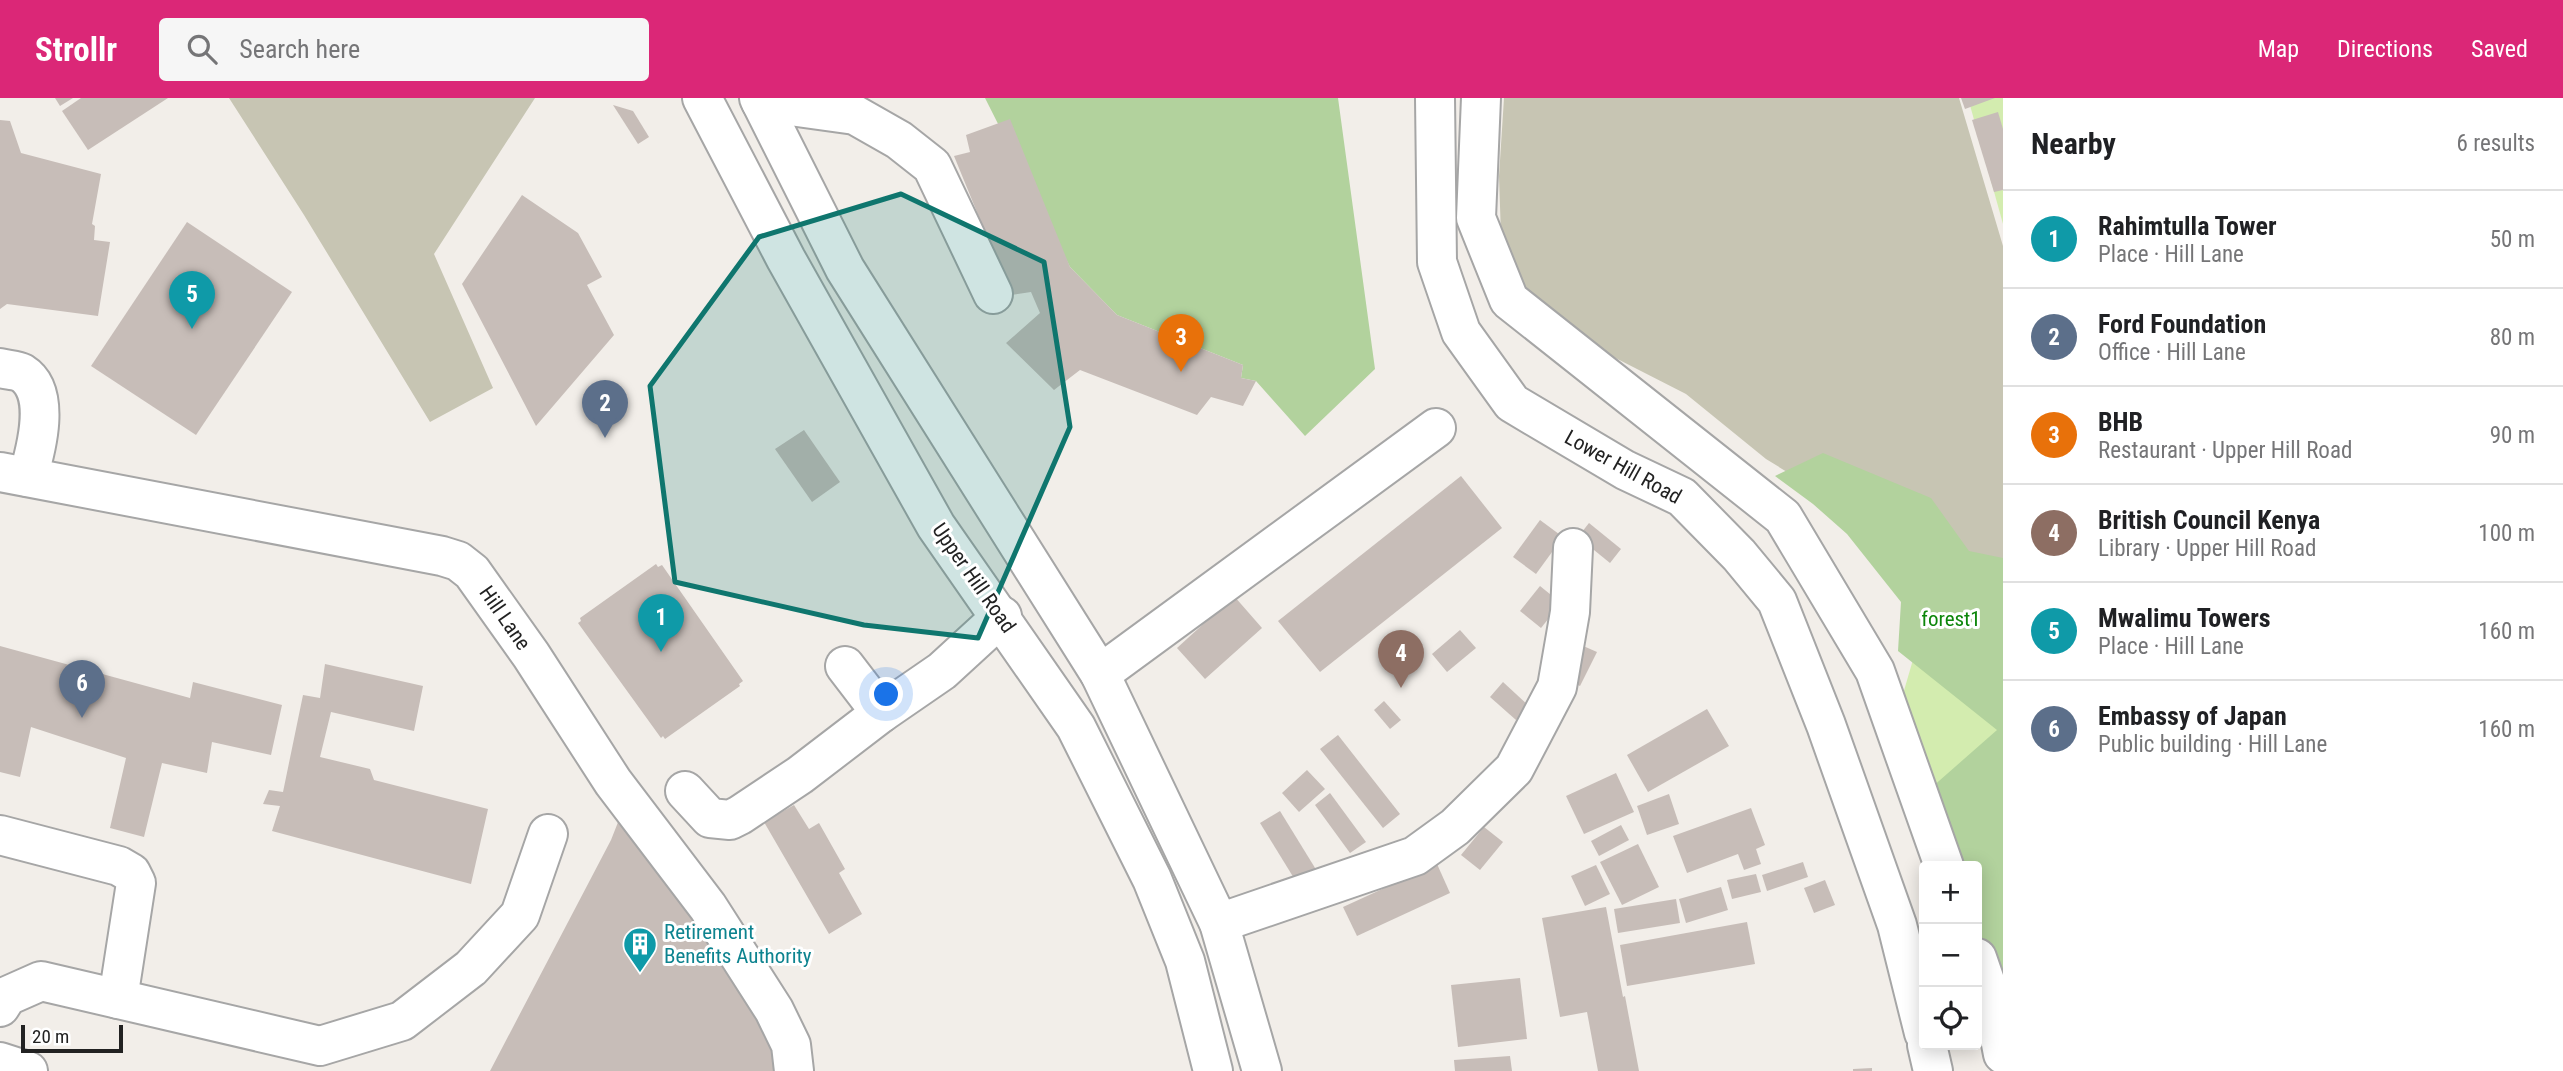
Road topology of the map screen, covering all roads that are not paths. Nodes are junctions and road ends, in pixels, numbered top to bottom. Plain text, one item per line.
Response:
1 (702, 98) edge
2 (1435, 98) edge
3 (1481, 98) edge
4 (760, 100) edge
5 (993, 294) dead end
6 (0, 368) edge
7 (1436, 428) dead end
8 (14, 475) edge
9 (1573, 548) dead end
10 (1002, 616) junction
11 (845, 666) dead end
12 (1100, 674) junction
13 (881, 713) junction
14 (685, 791) dead end
15 (548, 834) dead end
16 (0, 835) edge
17 (1942, 861) edge
18 (1219, 923) junction
19 (1982, 972) edge
20 (118, 999) junction
21 (0, 1007) edge
22 (1919, 1013) edge
23 (1928, 1050) edge
24 (2003, 1054) edge
25 (794, 1071) edge
26 (1213, 1071) edge
27 (1262, 1071) edge
28 (1933, 1071) edge

1 - 10 street, Upper Hill Road
2 - 22 street, Lower Hill Road
3 - 17 street
4 - 5 street
4 - 12 street
6 - 8 street
7 - 12 street
8 - 25 street, Hill Lane
9 - 18 street
10 - 13 street
10 - 26 street, Upper Hill Road
11 - 13 street
12 - 18 street
13 - 14 street
15 - 20 street
16 - 20 street
18 - 27 street
19 - 24 street
20 - 21 street
23 - 28 street

